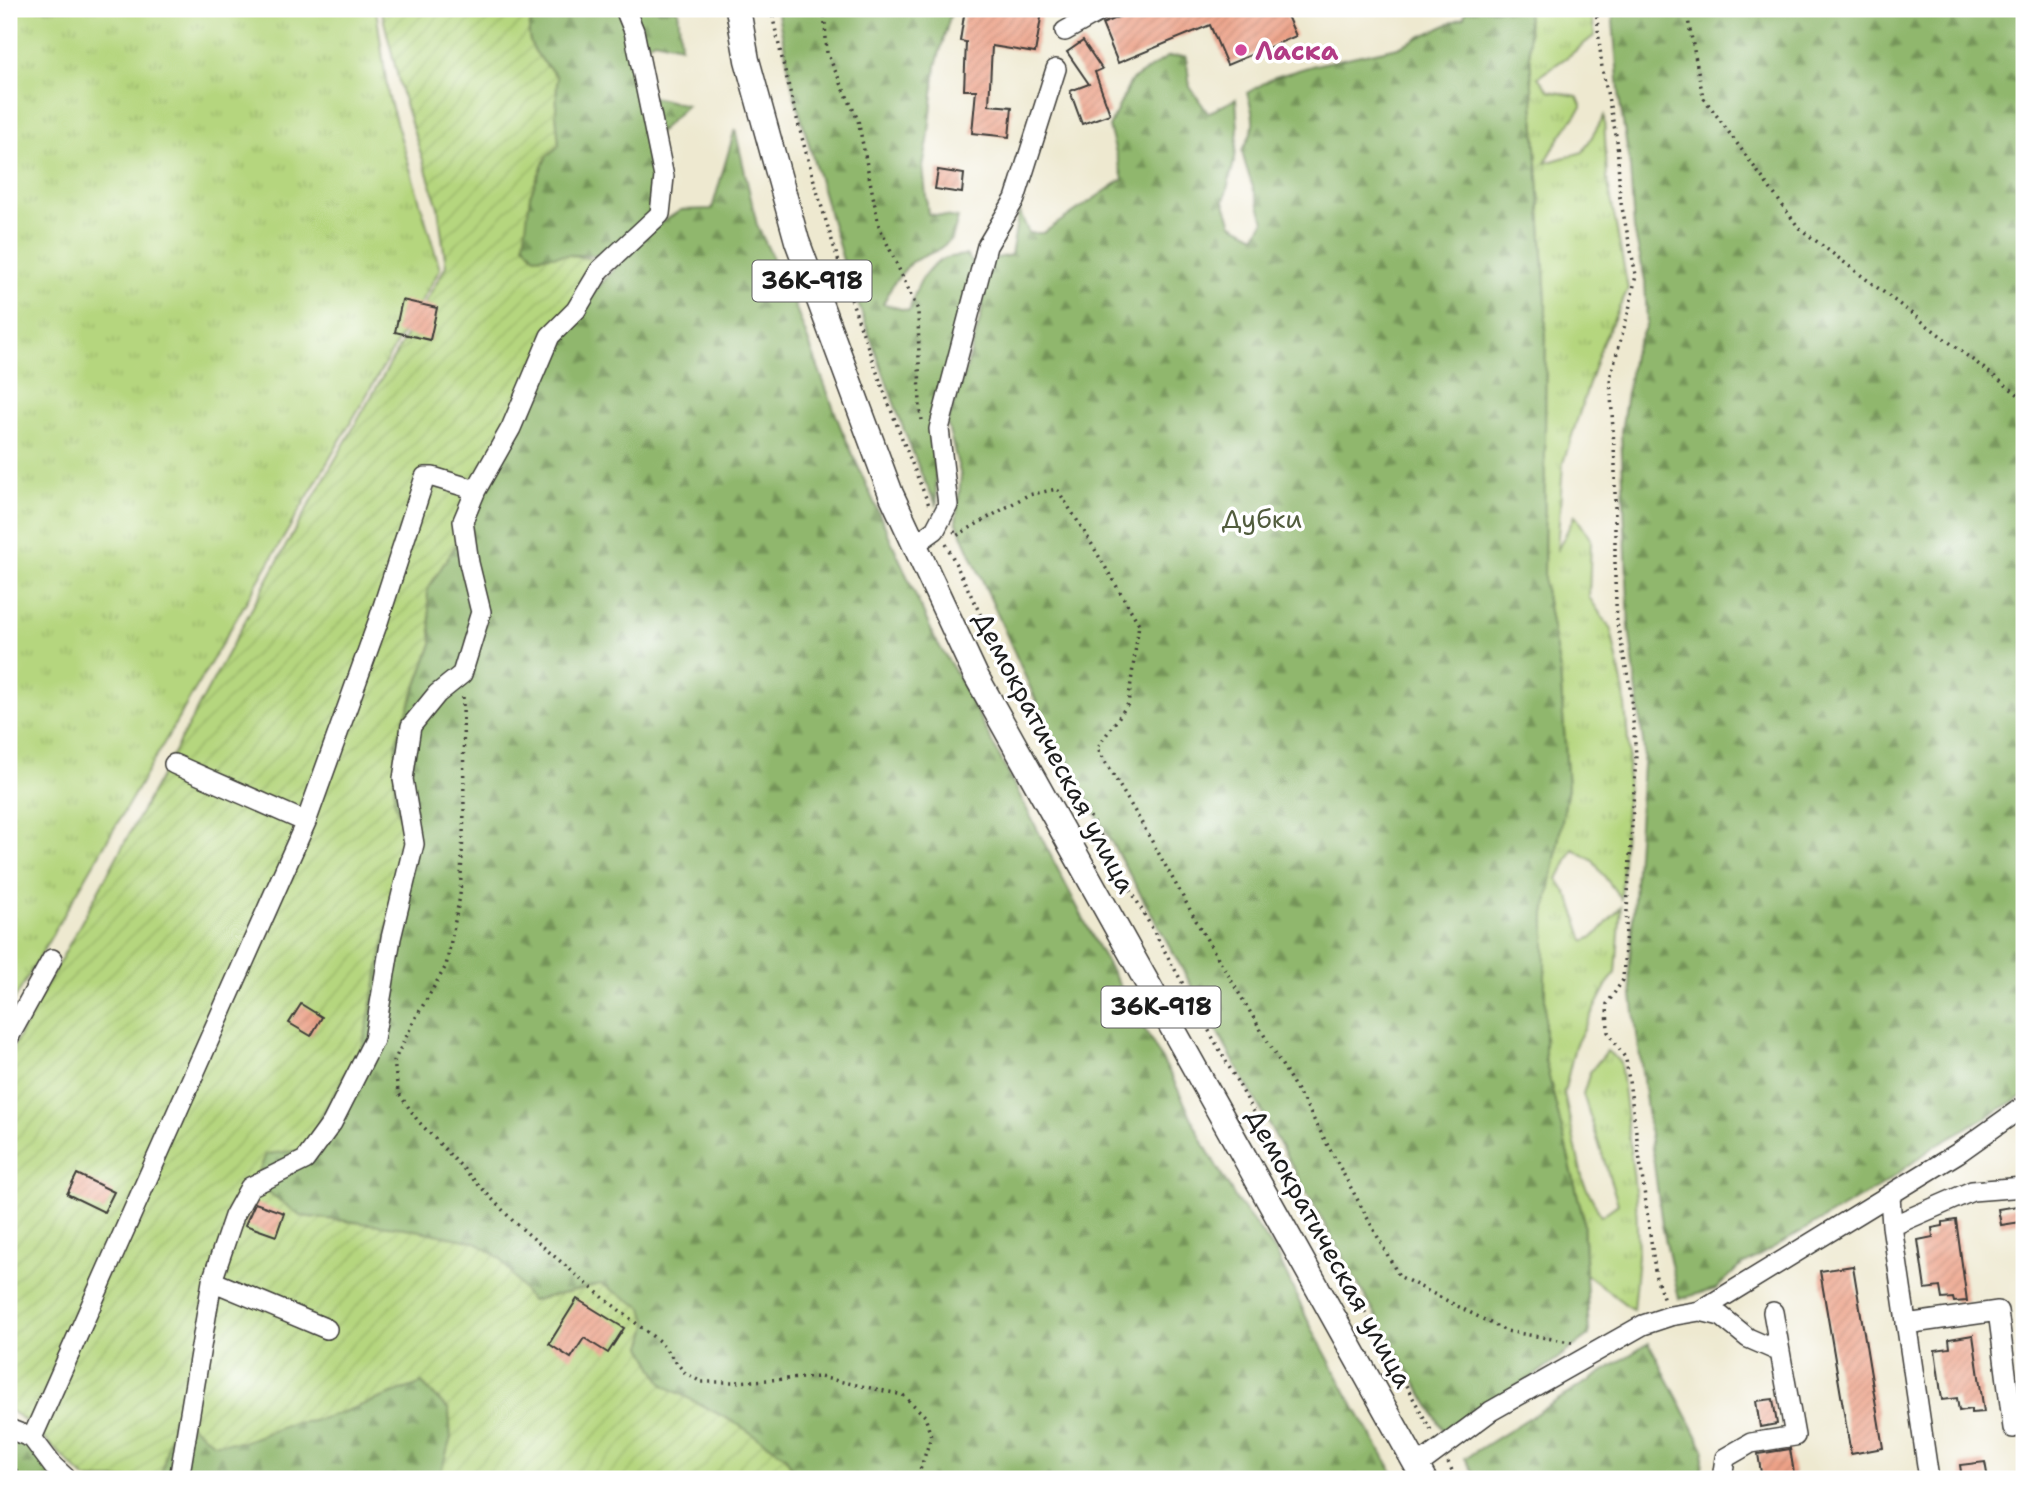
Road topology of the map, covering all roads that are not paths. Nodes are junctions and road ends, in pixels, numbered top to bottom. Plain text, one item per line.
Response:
1 (625, 9) edge
2 (738, 9) edge
3 (1104, 9) edge
4 (1065, 31) dead end
5 (1056, 69) dead end
6 (476, 490) junction
7 (914, 545) junction
8 (174, 764) dead end
9 (306, 822) junction
10 (52, 959) dead end
11 (9, 1037) edge
12 (2024, 1106) edge
13 (2024, 1187) edge
14 (1890, 1196) junction
15 (1892, 1226) junction
16 (212, 1281) junction
17 (1700, 1311) junction
18 (1773, 1312) dead end
19 (1906, 1324) junction
20 (327, 1329) dead end
21 (1780, 1352) junction
22 (2013, 1428) dead end
23 (9, 1429) edge
24 (32, 1438) junction
25 (1420, 1473) edge
26 (67, 1479) edge
27 (179, 1479) edge
28 (1723, 1479) edge
29 (1929, 1479) edge

1 - 6 street
2 - 7 main road, Демократическая улица / 36К-918
3 - 4 street
5 - 7 street
6 - 9 street
6 - 16 street
7 - 25 main road, Демократическая улица / 36К-918
8 - 9 street
9 - 24 street
10 - 11 street
12 - 14 street
13 - 15 street
14 - 15 street
14 - 17 street
15 - 19 street
16 - 20 street
16 - 27 street
17 - 21 street
17 - 25 street
18 - 21 street
19 - 22 street
19 - 29 street
21 - 28 street
23 - 24 street
24 - 26 street

